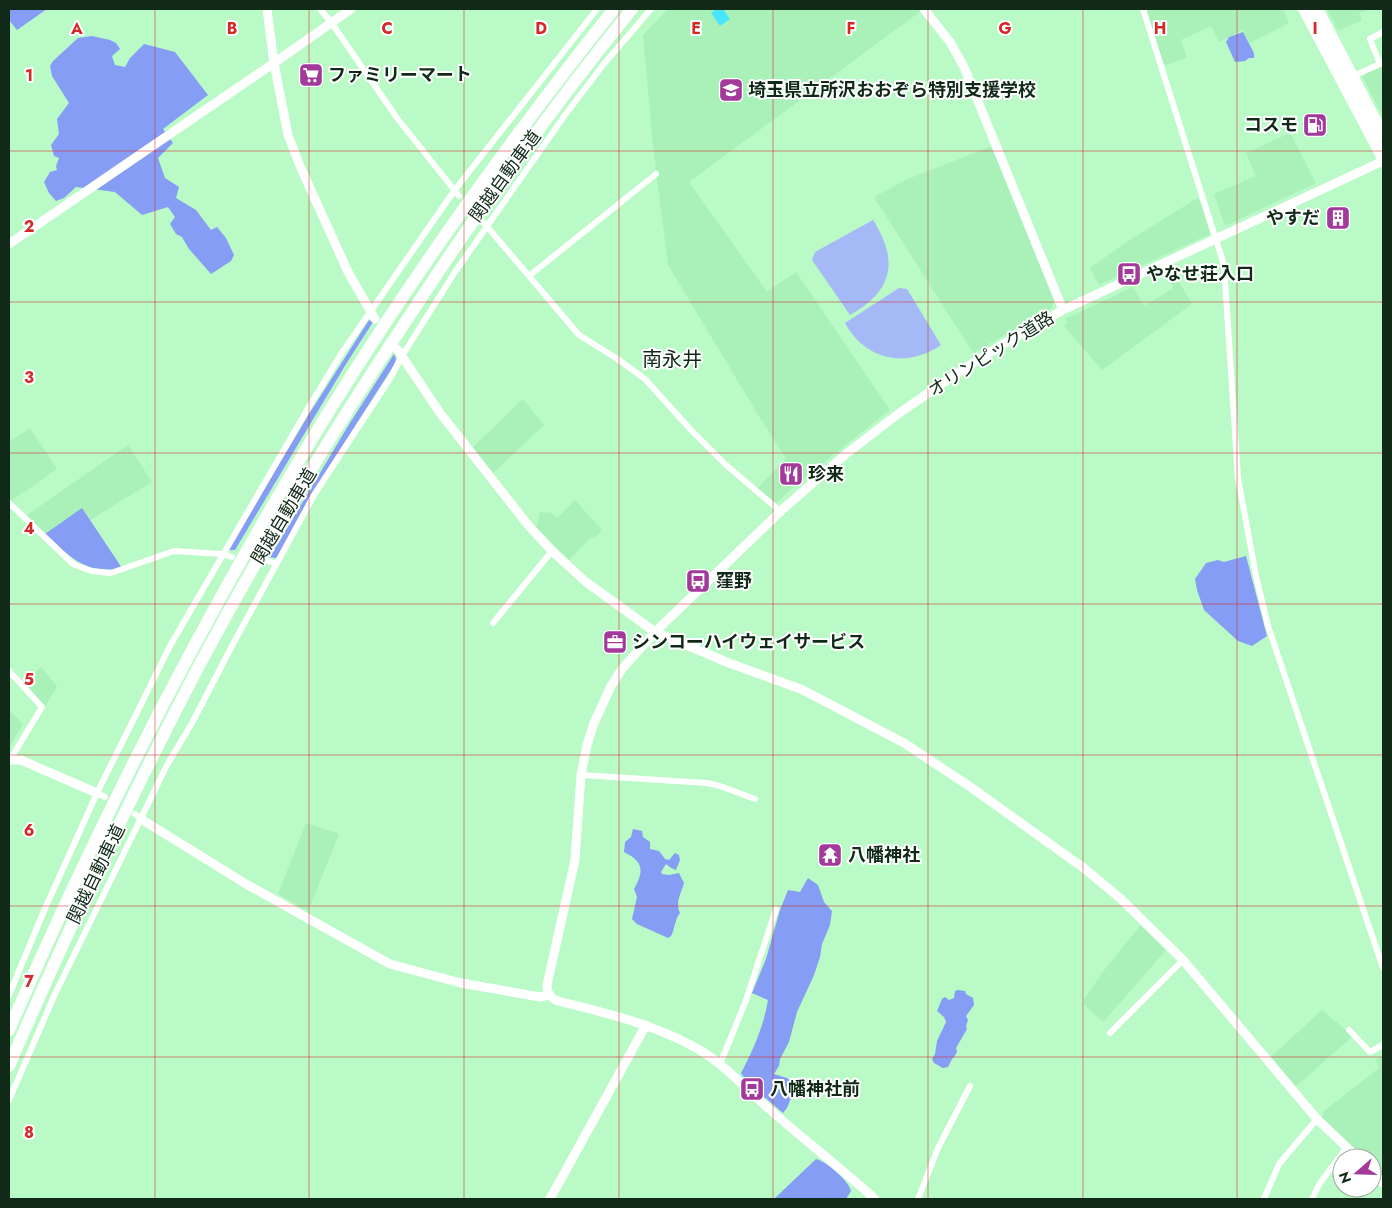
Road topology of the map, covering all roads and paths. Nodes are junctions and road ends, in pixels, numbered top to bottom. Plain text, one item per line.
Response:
1 (267, 9) edge
2 (320, 9) edge
3 (350, 9) edge
4 (597, 9) edge
5 (614, 9) edge
6 (632, 9) edge
7 (651, 9) edge
8 (924, 9) edge
9 (1143, 9) edge
10 (1304, 9) edge
11 (1317, 9) edge
12 (331, 22) junction
13 (1383, 32) edge
14 (274, 63) junction
15 (1353, 76) junction
16 (1383, 135) edge
17 (1383, 160) edge
18 (656, 174) dead end
19 (457, 194) junction
20 (486, 225) junction
21 (1215, 240) junction
22 (9, 244) edge
23 (529, 276) junction
24 (1063, 310) junction
25 (373, 316) junction
26 (399, 353) junction
27 (9, 503) edge
28 (780, 511) junction
29 (552, 551) junction
30 (222, 554) junction
31 (232, 557) dead end
32 (268, 560) dead end
33 (277, 564) junction
34 (493, 623) dead end
35 (655, 632) junction
36 (9, 671) edge
37 (9, 760) edge
38 (581, 775) junction
39 (101, 795) junction
40 (755, 799) dead end
41 (138, 817) junction
42 (776, 908) dead end
43 (1183, 960) junction
44 (1383, 968) edge
45 (9, 995) edge
46 (549, 995) junction
47 (646, 1025) junction
48 (9, 1030) edge
49 (1349, 1030) dead end
50 (1110, 1033) dead end
51 (1383, 1045) edge
52 (720, 1064) junction
53 (9, 1066) edge
54 (970, 1086) dead end
55 (9, 1100) edge
56 (1317, 1118) junction
57 (1347, 1147) joint
58 (550, 1199) edge
59 (875, 1199) edge
60 (918, 1199) edge
61 (1264, 1199) edge
62 (1312, 1199) edge

1 - 14 street
2 - 12 street
3 - 12 street
4 - 19 street
5 - 48 highway, 関越自動車道
6 - 53 highway, 関越自動車道
7 - 20 street
8 - 24 street
9 - 21 street
10 - 17 highway
11 - 15 highway
12 - 14 street
12 - 19 street
13 - 15 street
14 - 22 street
14 - 25 street
15 - 16 highway
17 - 21 street, オリンピック道路
18 - 23 street
19 - 25 street
20 - 23 street
20 - 26 street
21 - 24 street, オリンピック道路
21 - 44 street
23 - 28 street
24 - 28 street, オリンピック道路
25 - 30 street
26 - 29 street
26 - 33 street
27 - 30 street
28 - 35 street, オリンピック道路
29 - 34 street
29 - 35 street
30 - 31 street
30 - 39 street
32 - 33 street
33 - 41 street
35 - 38 street, オリンピック道路
35 - 43 street
36 - 37 street
37 - 39 street
38 - 40 street
38 - 46 street, オリンピック道路
39 - 45 street
41 - 46 street
41 - 55 street
42 - 52 street
43 - 50 street
43 - 56 street
46 - 47 street
47 - 52 street
47 - 58 street
49 - 51 street
52 - 59 street
54 - 60 street
56 - 57 street
56 - 61 street
57 - 62 street

